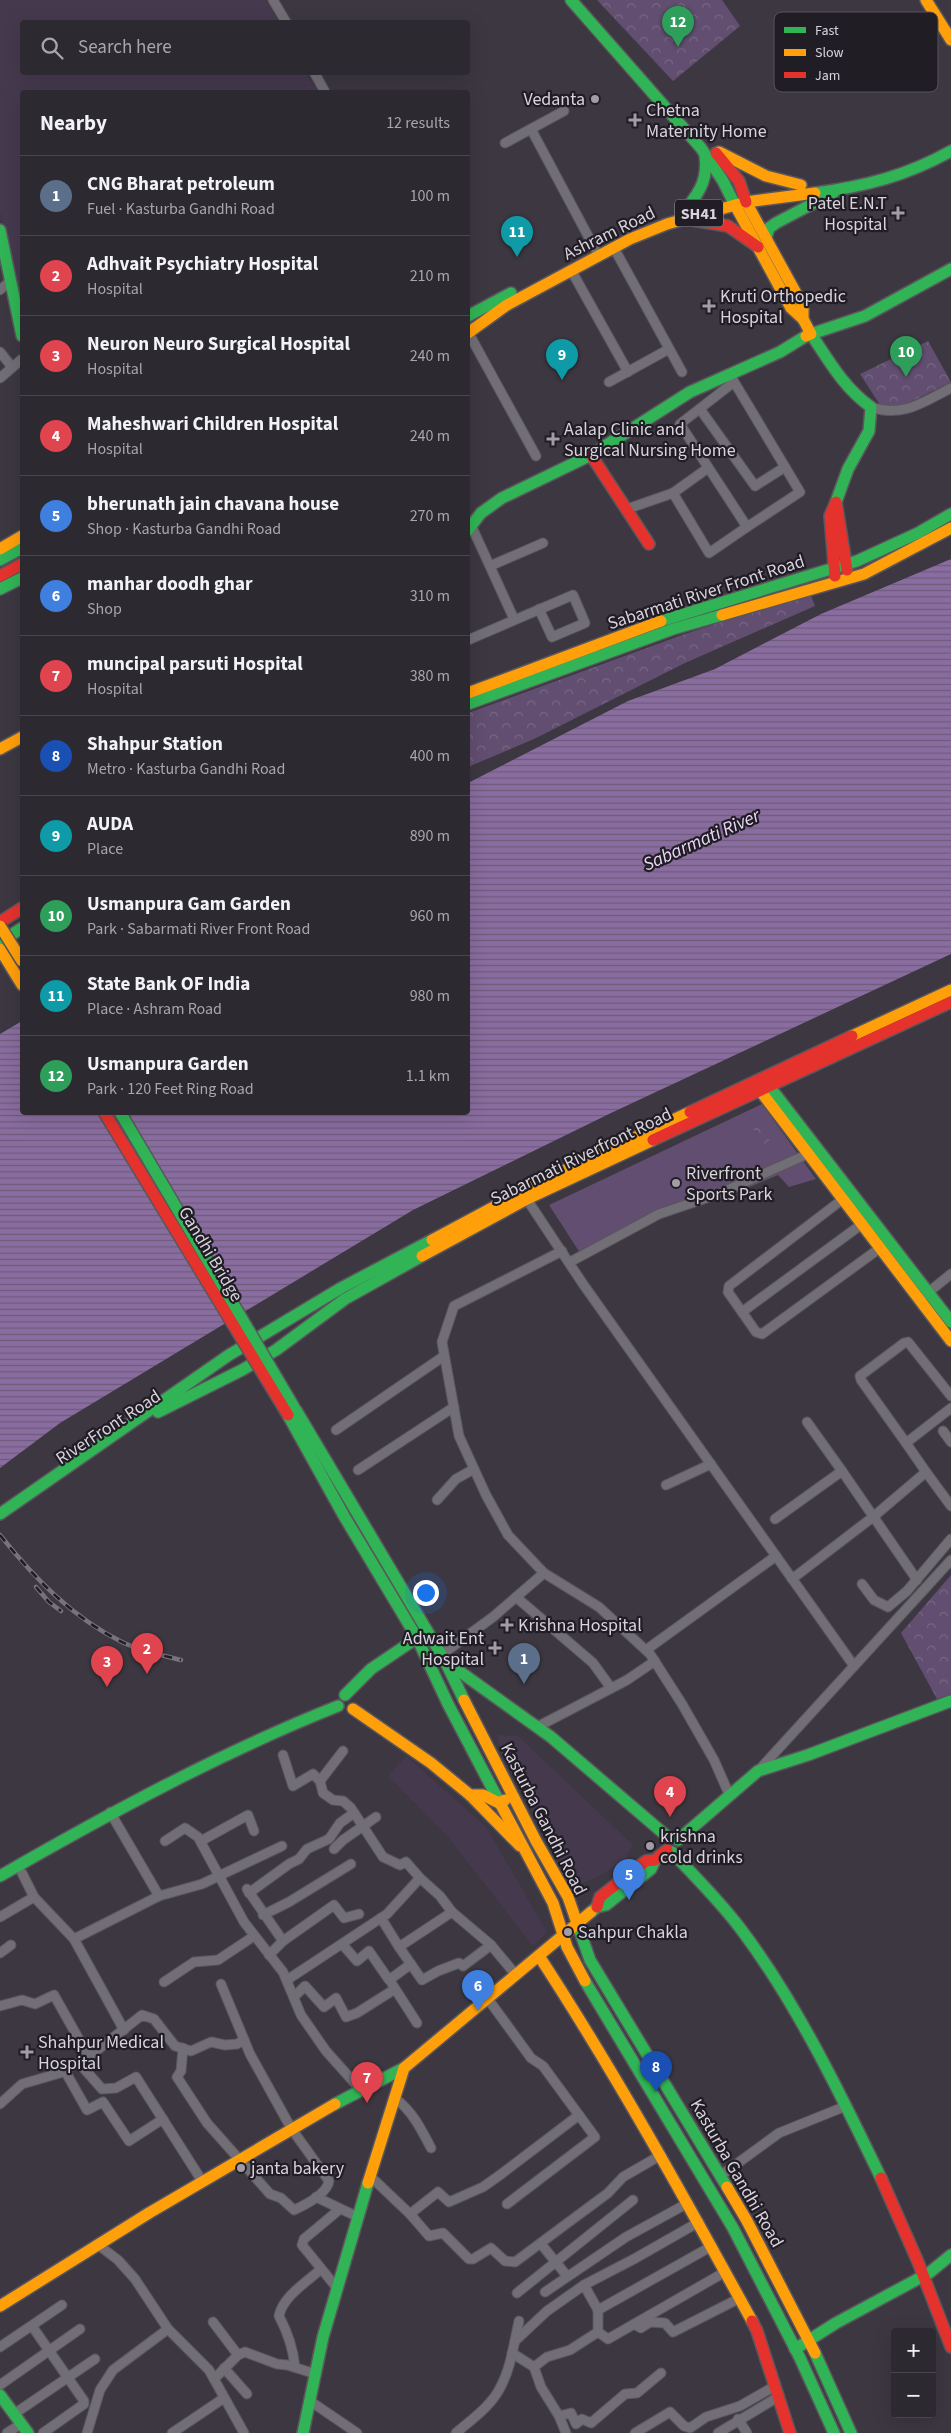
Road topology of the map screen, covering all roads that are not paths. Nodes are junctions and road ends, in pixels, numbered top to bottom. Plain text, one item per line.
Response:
1 (273, 0) edge
2 (571, 0) edge
3 (582, 0) edge
4 (926, 0) edge
5 (937, 12) edge
6 (285, 20) edge
7 (946, 21) edge
8 (951, 40) edge
9 (316, 75) edge
10 (325, 90) edge
11 (564, 111) dead end
12 (530, 129) junction
13 (951, 141) edge
14 (505, 143) dead end
15 (708, 150) junction
16 (951, 151) edge
17 (801, 185) junction
18 (842, 188) junction
19 (739, 199) junction
20 (687, 208) junction
21 (681, 219) junction
22 (0, 230) edge
23 (762, 243) junction
24 (614, 248) junction
25 (595, 249) junction
26 (2, 250) edge
27 (951, 269) edge
28 (572, 270) junction
29 (9, 282) junction
30 (0, 290) edge
31 (470, 315) edge
32 (20, 328) edge
33 (470, 332) edge
34 (811, 334) junction
35 (470, 337) edge
36 (669, 349) junction
37 (0, 352) edge
38 (20, 360) edge
39 (12, 367) junction
40 (628, 372) junction
41 (682, 372) dead end
42 (0, 378) edge
43 (732, 379) junction
44 (609, 382) dead end
45 (951, 388) edge
46 (871, 408) junction
47 (700, 409) junction
48 (591, 455) junction
49 (536, 456) dead end
50 (785, 467) junction
51 (708, 468) junction
52 (672, 493) junction
53 (836, 502) junction
54 (627, 509) junction
55 (951, 514) edge
56 (470, 526) edge
57 (747, 527) junction
58 (951, 528) edge
59 (470, 529) edge
60 (20, 537) edge
61 (543, 543) dead end
62 (649, 544) dead end
63 (0, 548) edge
64 (20, 549) edge
65 (0, 560) edge
66 (845, 563) junction
67 (20, 565) edge
68 (490, 566) junction
69 (833, 569) junction
70 (0, 576) edge
71 (849, 578) junction
72 (20, 579) edge
73 (836, 581) junction
74 (0, 590) edge
75 (539, 609) junction
76 (514, 620) junction
77 (470, 639) edge
78 (470, 692) edge
79 (470, 703) edge
80 (20, 738) edge
81 (0, 749) edge
82 (20, 909) edge
83 (0, 924) edge
84 (20, 929) edge
85 (0, 942) edge
86 (0, 949) edge
87 (20, 958) edge
88 (20, 982) edge
89 (951, 990) edge
90 (951, 1002) edge
91 (761, 1084) junction
92 (106, 1115) edge
93 (122, 1115) edge
94 (808, 1154) junction
95 (525, 1195) junction
96 (843, 1199) junction
97 (862, 1224) junction
98 (880, 1248) junction
99 (562, 1251) junction
100 (570, 1262) junction
101 (951, 1274) edge
102 (924, 1296) junction
103 (742, 1312) junction
104 (951, 1322) edge
105 (951, 1341) edge
106 (229, 1355) joint
107 (444, 1356) junction
108 (242, 1370) joint
109 (951, 1396) edge
110 (454, 1407) junction
111 (951, 1408) edge
112 (292, 1413) junction
113 (807, 1422) dead end
114 (336, 1430) dead end
115 (943, 1431) dead end
116 (951, 1442) edge
117 (906, 1443) junction
118 (711, 1464) junction
119 (358, 1470) dead end
120 (474, 1470) junction
121 (842, 1471) junction
122 (926, 1472) junction
123 (666, 1485) dead end
124 (437, 1500) dead end
125 (951, 1506) edge
126 (0, 1514) edge
127 (873, 1517) junction
128 (775, 1519) dead end
129 (0, 1523) edge
130 (951, 1539) edge
131 (776, 1556) junction
132 (951, 1560) edge
133 (544, 1573) junction
134 (792, 1579) junction
135 (917, 1580) junction
136 (862, 1584) dead end
137 (516, 1597) junction
138 (417, 1638) junction
139 (646, 1650) junction
140 (443, 1658) junction
141 (655, 1661) junction
142 (854, 1666) junction
143 (452, 1676) junction
144 (611, 1688) junction
145 (346, 1695) junction
146 (951, 1700) edge
147 (338, 1706) junction
148 (353, 1709) junction
149 (537, 1727) junction
150 (343, 1751) dead end
151 (283, 1755) dead end
152 (758, 1771) junction
153 (320, 1781) junction
154 (729, 1794) junction
155 (470, 1795) junction
156 (514, 1797) junction
157 (499, 1803) junction
158 (110, 1812) junction
159 (354, 1813) junction
160 (376, 1817) dead end
161 (364, 1827) junction
162 (254, 1831) dead end
163 (166, 1841) dead end
164 (201, 1841) junction
165 (671, 1845) junction
166 (282, 1846) dead end
167 (522, 1848) junction
168 (334, 1849) dead end
169 (352, 1864) dead end
170 (22, 1873) dead end
171 (0, 1876) edge
172 (218, 1876) junction
173 (420, 1878) junction
174 (159, 1896) junction
175 (34, 1897) junction
176 (452, 1912) junction
177 (359, 1914) dead end
178 (263, 1915) junction
179 (0, 1917) edge
180 (381, 1918) junction
181 (576, 1924) junction
182 (254, 1936) junction
183 (563, 1936) junction
184 (74, 1939) junction
185 (282, 1941) junction
186 (342, 1944) junction
187 (491, 1945) junction
188 (11, 1946) dead end
189 (399, 1947) junction
190 (0, 1953) edge
191 (269, 1955) junction
192 (540, 1956) junction
193 (411, 1964) junction
194 (516, 1975) junction
195 (287, 1980) junction
196 (389, 1980) junction
197 (164, 1982) dead end
198 (221, 1984) dead end
199 (395, 1989) junction
200 (294, 1997) junction
201 (488, 2000) junction
202 (0, 2006) edge
203 (417, 2023) dead end
204 (124, 2030) junction
205 (244, 2040) junction
206 (183, 2048) junction
207 (91, 2055) junction
208 (78, 2062) junction
209 (404, 2068) junction
210 (65, 2071) junction
211 (360, 2089) junction
212 (396, 2099) junction
213 (0, 2104) edge
214 (846, 2106) junction
215 (580, 2115) junction
216 (162, 2119) junction
217 (292, 2128) junction
218 (431, 2148) dead end
219 (661, 2154) junction
220 (240, 2159) junction
221 (370, 2176) junction
222 (720, 2176) junction
223 (202, 2181) junction
224 (316, 2197) junction
225 (632, 2200) dead end
226 (688, 2203) junction
227 (507, 2204) dead end
228 (340, 2209) junction
229 (410, 2214) junction
230 (358, 2216) junction
231 (699, 2222) junction
232 (97, 2244) junction
233 (541, 2244) junction
234 (712, 2246) junction
235 (951, 2255) edge
236 (557, 2263) junction
237 (321, 2269) junction
238 (725, 2272) junction
239 (926, 2274) junction
240 (568, 2276) junction
241 (584, 2285) junction
242 (337, 2288) junction
243 (546, 2292) dead end
244 (518, 2293) dead end
245 (740, 2298) junction
246 (0, 2306) edge
247 (62, 2306) dead end
248 (598, 2310) junction
249 (519, 2321) dead end
250 (213, 2322) dead end
251 (634, 2324) junction
252 (32, 2326) junction
253 (80, 2329) dead end
254 (168, 2329) junction
255 (951, 2329) edge
256 (598, 2332) junction
257 (514, 2340) junction
258 (808, 2342) junction
259 (0, 2347) edge
260 (951, 2347) edge
261 (795, 2349) junction
262 (49, 2351) junction
263 (512, 2353) junction
264 (238, 2354) junction
265 (95, 2358) dead end
266 (295, 2367) junction
267 (534, 2367) junction
268 (224, 2368) junction
269 (316, 2374) junction
270 (661, 2374) dead end
271 (68, 2377) junction
272 (214, 2378) junction
273 (0, 2385) edge
274 (776, 2391) junction
275 (247, 2394) dead end
276 (0, 2395) edge
277 (224, 2398) junction
278 (310, 2401) junction
279 (559, 2416) junction
280 (738, 2419) junction
281 (21, 2424) edge
282 (7, 2433) edge
283 (43, 2433) edge
284 (87, 2433) edge
285 (172, 2433) edge
286 (244, 2433) edge
287 (303, 2433) edge
288 (357, 2433) edge
289 (456, 2433) edge
290 (566, 2433) edge
291 (635, 2433) edge
292 (718, 2433) edge
293 (747, 2433) edge
294 (790, 2433) edge
295 (834, 2433) edge
296 (851, 2433) edge

1 - 6 street
2 - 15 main road
3 - 15 main road
4 - 5 main road
7 - 8 main road
9 - 10 street
11 - 12 street
12 - 14 street
12 - 25 street
13 - 17 main road, Ashram Road
15 - 17 main road
15 - 19 main road
15 - 20 main road
16 - 18 main road, Ashram Road / SH41
17 - 19 main road, Ashram Road
18 - 19 main road, Ashram Road / SH41
18 - 23 main road
19 - 20 main road, Ashram Road
19 - 21 main road, Ashram Road / SH41
19 - 23 main road
20 - 25 main road, Ashram Road
21 - 23 main road
21 - 24 main road, Ashram Road / SH41
22 - 26 main road
23 - 34 main road
24 - 28 main road, Ashram Road / SH41
24 - 36 street
25 - 31 main road, Ashram Road
26 - 29 main road
27 - 34 main road
28 - 33 main road, Ashram Road / SH41
28 - 40 street
29 - 30 street
29 - 32 main road
34 - 43 main road
34 - 46 main road
35 - 49 street
36 - 40 street
36 - 41 street
37 - 39 street
38 - 39 street
39 - 42 street
40 - 44 street
43 - 47 street
43 - 48 main road
43 - 50 street
45 - 46 street
46 - 53 main road, Sabarmati River Front Road
47 - 50 street
47 - 51 street
48 - 54 main road
48 - 56 main road
50 - 57 street
51 - 52 street
51 - 57 street
52 - 54 street
52 - 57 street
53 - 66 main road, Sabarmati River Front Road
53 - 69 main road, Sabarmati River Front Road
54 - 62 main road
55 - 66 main road
58 - 71 main road
59 - 68 street
60 - 63 main road
61 - 68 street
64 - 65 main road
66 - 69 main road
66 - 71 main road, Sabarmati River Front Road
67 - 70 main road
68 - 76 street
69 - 73 main road
69 - 78 main road, Sabarmati River Front Road
71 - 73 main road
72 - 74 main road
73 - 79 main road
75 - 75 street
75 - 76 street
76 - 77 street
80 - 81 main road
82 - 83 main road
83 - 87 main road, bridge
84 - 85 main road
86 - 88 main road
89 - 91 main road, Sabarmati Riverfront Road
90 - 91 main road, Sabarmati Riverfront Road
91 - 94 main road
91 - 95 main road, Sabarmati Riverfront Road
91 - 102 main road
92 - 112 main road, Gandhi Bridge, bridge
93 - 112 main road, Gandhi Bridge, bridge
94 - 96 main road
94 - 100 street
95 - 99 street
95 - 106 main road, Sabarmati Riverfront Road
95 - 108 main road, Sabarmati Riverfront Road
96 - 97 main road
96 - 103 street
97 - 98 main road
97 - 103 street
98 - 102 main road
98 - 103 street
99 - 100 street
99 - 107 street
100 - 118 street
101 - 102 street
102 - 104 main road
102 - 105 main road
106 - 126 main road, RiverFront Road
107 - 110 street
107 - 114 street
108 - 129 main road, RiverFront Road
109 - 117 street
110 - 119 street
110 - 120 street
111 - 117 street
112 - 138 main road, Kasturba Gandhi Road
112 - 140 main road, Kasturba Gandhi Road
113 - 121 street
115 - 116 street
117 - 122 street
118 - 123 street
118 - 131 street
120 - 124 street
120 - 133 street
121 - 127 street
121 - 128 street
122 - 125 street
122 - 127 street
127 - 134 street
127 - 135 street
130 - 135 street
131 - 134 street
131 - 139 street
132 - 142 street
133 - 137 street
133 - 139 street
134 - 142 street
135 - 136 street
137 - 140 street
137 - 144 street
138 - 145 main road
138 - 157 main road, Kasturba Gandhi Road
139 - 141 street
140 - 143 main road, Kasturba Gandhi Road
140 - 149 main road
141 - 144 street
141 - 154 street
142 - 152 street
143 - 156 main road, Kasturba Gandhi Road
143 - 165 main road
144 - 149 street
145 - 147 main road
145 - 148 main road
146 - 152 main road
147 - 148 main road
147 - 158 main road
148 - 155 main road
149 - 165 main road
150 - 153 street
151 - 153 street
152 - 154 main road
153 - 159 street
154 - 165 main road
155 - 157 main road
155 - 167 main road
156 - 157 main road
156 - 181 main road, Kasturba Gandhi Road
157 - 167 main road, Kasturba Gandhi Road
158 - 171 main road
158 - 174 street
159 - 161 street
159 - 178 street
160 - 161 street
161 - 168 street
161 - 173 street
162 - 164 street
163 - 164 street
164 - 172 street
165 - 181 main road
165 - 214 main road
165 - 239 main road
166 - 172 street
167 - 183 main road, Kasturba Gandhi Road
169 - 178 street
170 - 175 street
172 - 174 street
172 - 182 street
173 - 176 street
173 - 180 street
174 - 184 street
175 - 179 street
175 - 184 street
176 - 187 street
176 - 189 street
177 - 185 street
178 - 185 street
180 - 186 street
180 - 189 street
181 - 183 main road
181 - 222 main road, Kasturba Gandhi Road
182 - 191 street
182 - 197 street
183 - 192 main road
183 - 261 main road, Kasturba Gandhi Road
184 - 204 street
185 - 191 street
186 - 195 street
186 - 196 street
187 - 193 street
187 - 194 street
188 - 190 street
189 - 193 street
191 - 195 street
192 - 194 main road
192 - 219 main road
193 - 196 street
194 - 201 main road
195 - 200 street
196 - 199 street
198 - 205 street
199 - 200 street
199 - 203 street
200 - 211 street
201 - 209 main road
201 - 215 street
202 - 207 street
204 - 206 street
204 - 207 street
205 - 206 street
205 - 217 street
206 - 220 street
207 - 208 street
208 - 210 street
208 - 216 street
209 - 211 main road
209 - 212 main road
210 - 213 street
210 - 216 street
211 - 217 main road
212 - 218 street
212 - 221 main road
214 - 222 street
214 - 239 main road
215 - 227 street
215 - 229 street
216 - 223 street
217 - 220 main road
217 - 224 street
219 - 226 main road
219 - 233 street
220 - 223 main road
220 - 224 street
221 - 229 street
221 - 230 main road
222 - 258 main road, Kasturba Gandhi Road
223 - 232 main road
224 - 228 street
225 - 236 street
226 - 231 main road
226 - 240 street
228 - 230 street
228 - 237 street
229 - 233 street
230 - 242 main road
231 - 234 main road
231 - 241 street
232 - 246 main road
232 - 254 street
233 - 236 street
234 - 238 main road
234 - 248 street
235 - 239 main road
236 - 240 street
236 - 244 street
237 - 242 street
237 - 266 street
238 - 245 main road
238 - 251 street
239 - 255 main road
239 - 258 main road
239 - 260 main road
240 - 243 street
241 - 248 street
241 - 257 street
242 - 269 main road
245 - 251 street
245 - 274 main road
247 - 252 street
248 - 256 street
249 - 257 street
250 - 264 street
251 - 256 street
252 - 259 street
252 - 262 street
253 - 262 street
254 - 272 street
254 - 284 street
256 - 267 street
257 - 263 street
258 - 261 main road
258 - 296 main road, Kasturba Gandhi Road
261 - 295 main road, Kasturba Gandhi Road
262 - 271 street
262 - 273 street
263 - 267 street
263 - 289 street
264 - 266 street
264 - 268 street
265 - 271 street
266 - 269 street
267 - 279 street
268 - 272 street
268 - 275 street
269 - 278 main road
270 - 279 street
271 - 281 street
271 - 283 street
272 - 277 street
274 - 280 street
274 - 291 street
274 - 294 main road
276 - 281 main road
277 - 285 street
277 - 286 street
278 - 287 main road
278 - 288 street
279 - 290 street
280 - 292 street
280 - 293 street
281 - 282 street

